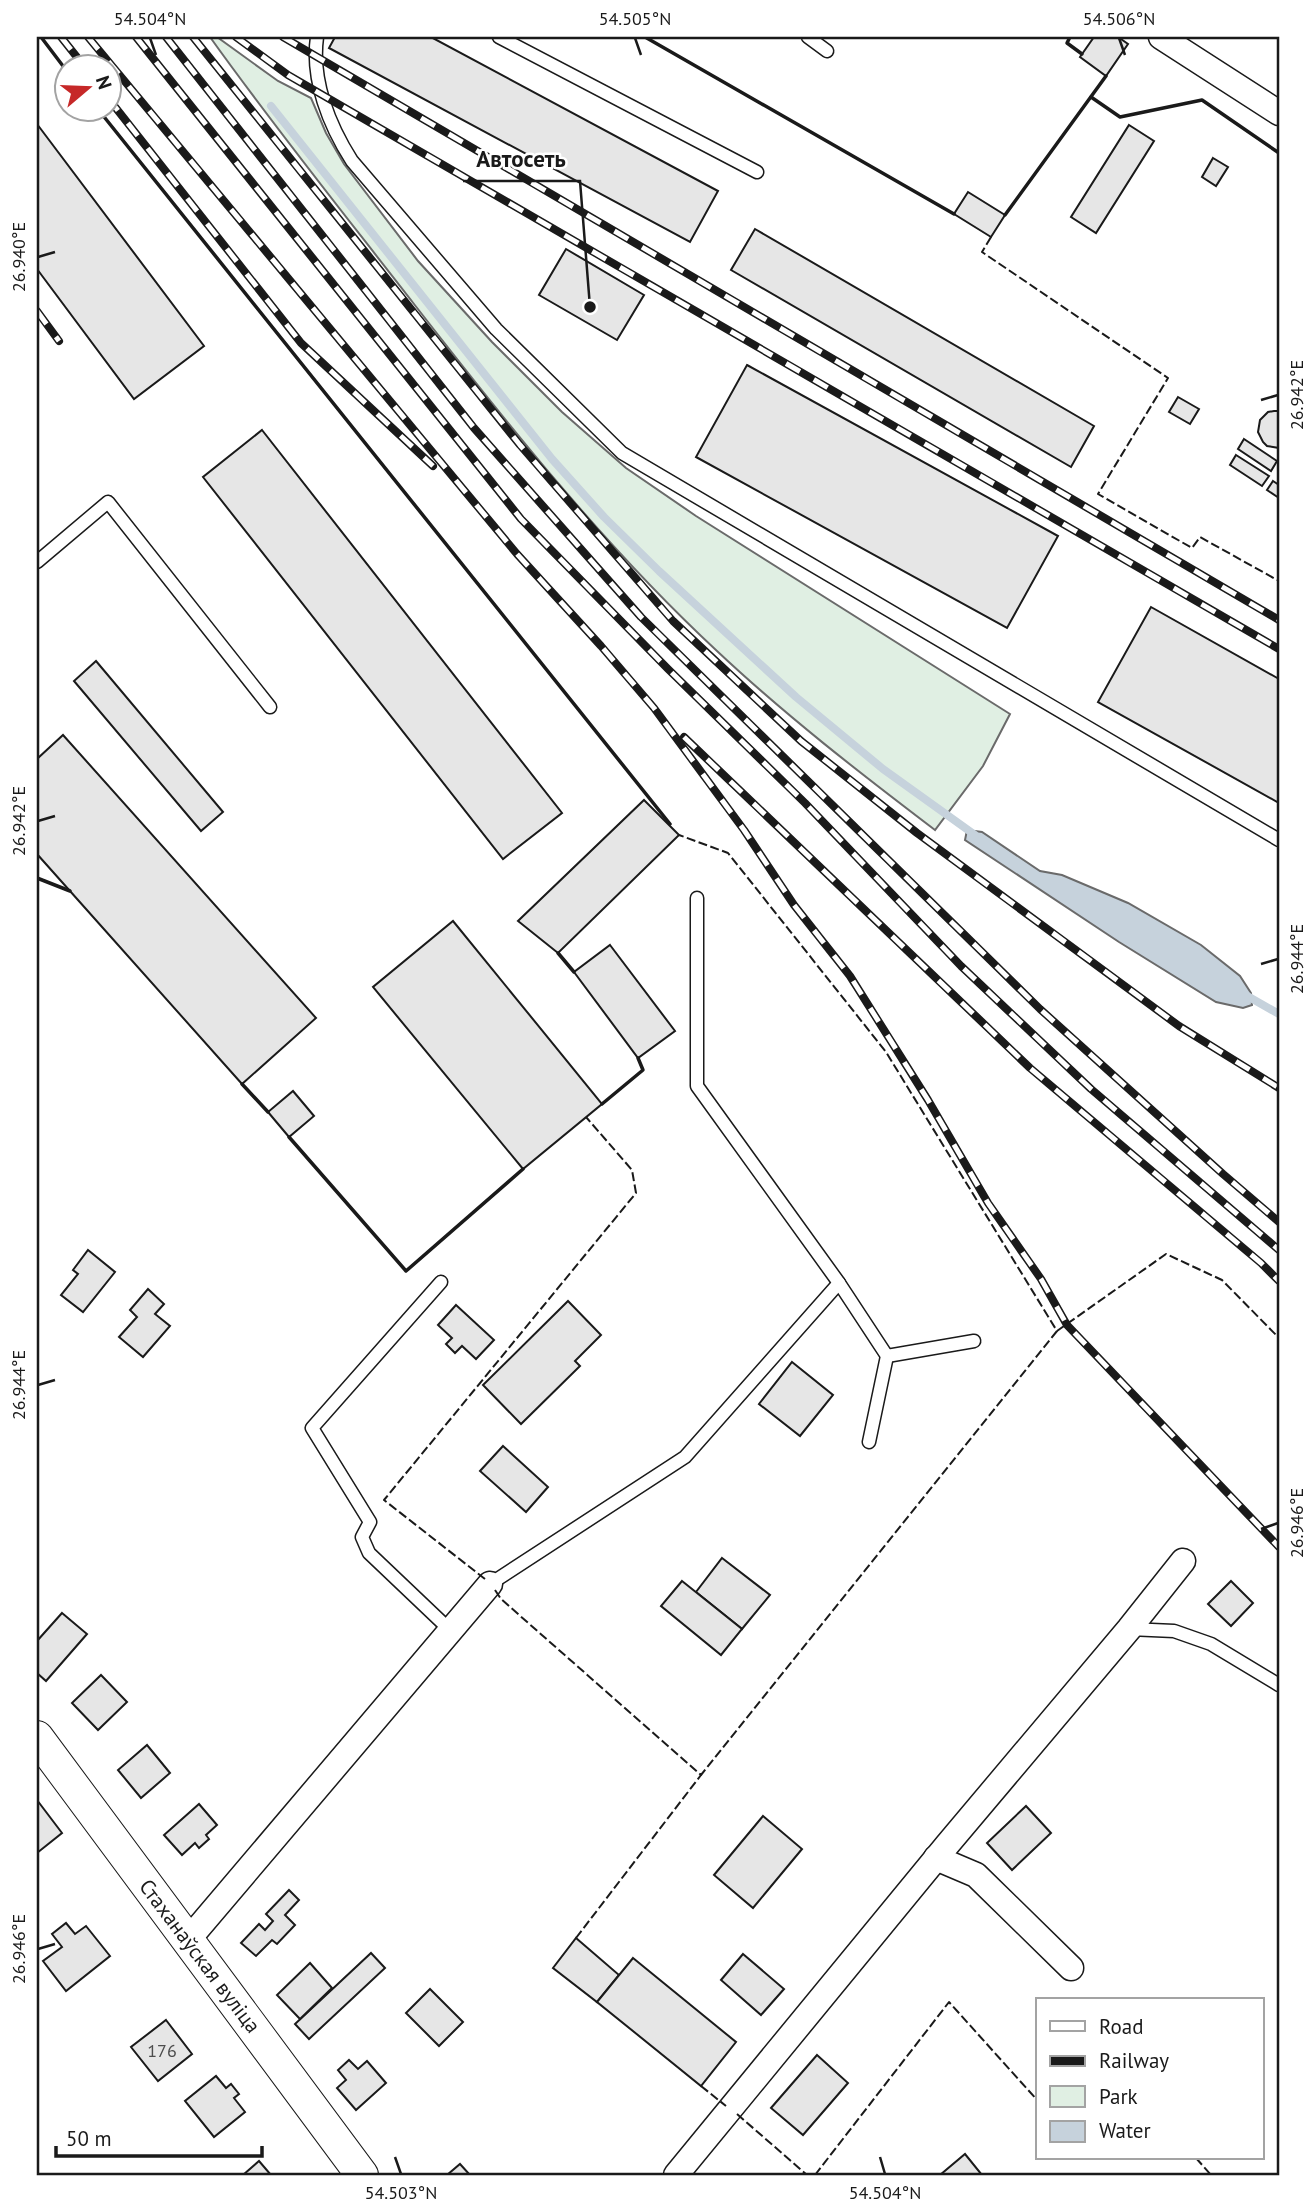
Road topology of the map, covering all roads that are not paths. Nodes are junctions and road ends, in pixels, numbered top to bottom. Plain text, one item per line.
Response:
1 (317, 37) edge
2 (499, 37) edge
3 (808, 37) edge
4 (1161, 37) edge
5 (827, 51) dead end
6 (1279, 113) edge
7 (757, 172) dead end
8 (37, 562) edge
9 (270, 707) dead end
10 (1279, 840) edge
11 (697, 898) dead end
12 (441, 1282) dead end
13 (839, 1283) junction
14 (974, 1341) dead end
15 (887, 1356) junction
16 (869, 1442) dead end
17 (1183, 1561) dead end
18 (490, 1584) joint
19 (1129, 1629) junction
20 (451, 1631) junction
21 (1279, 1685) edge
22 (37, 1737) edge
23 (936, 1858) junction
24 (188, 1940) junction
25 (1071, 1968) dead end
26 (362, 2175) edge
27 (676, 2175) edge

1 - 10 lane
2 - 7 lane
3 - 5 lane
4 - 6 street
8 - 9 lane
11 - 13 lane
12 - 20 lane
13 - 15 lane
13 - 18 lane
14 - 15 lane
15 - 16 lane
17 - 19 street
18 - 20 street
19 - 21 lane
19 - 23 street
20 - 24 street
22 - 24 street, Стаханаўская вуліца
23 - 25 street
23 - 27 street
24 - 26 street, Стаханаўская вуліца

